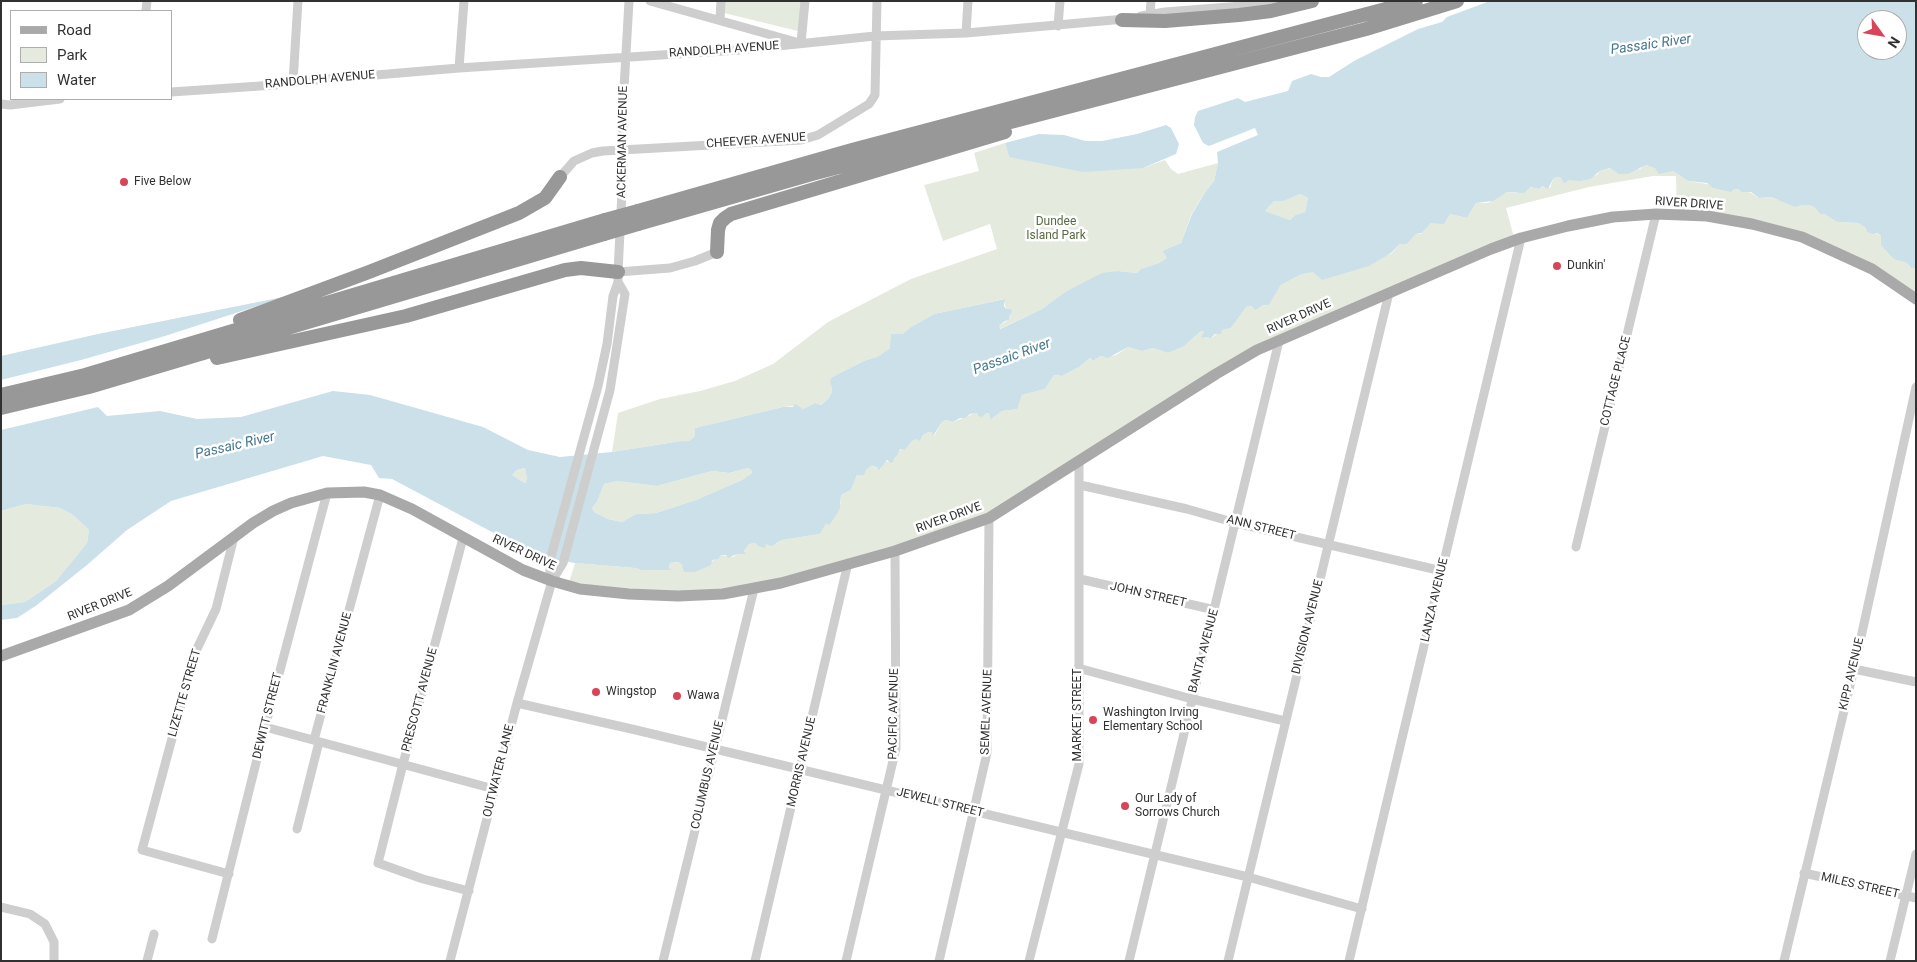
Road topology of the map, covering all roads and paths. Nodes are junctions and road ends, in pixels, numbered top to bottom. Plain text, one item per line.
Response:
1 (298, 1) edge
2 (464, 1) edge
3 (629, 1) edge
4 (650, 1) edge
5 (721, 1) edge
6 (805, 1) edge
7 (877, 1) edge
8 (968, 1) edge
9 (1060, 1) edge
10 (1151, 1) edge
11 (1276, 1) edge
12 (1312, 1) edge
13 (1416, 1) edge
14 (1457, 1) edge
15 (1243, 4) edge
16 (1150, 14) junction
17 (720, 20) junction
18 (1122, 20) junction
19 (1058, 26) junction
20 (966, 33) junction
21 (875, 36) junction
22 (801, 44) junction
23 (626, 57) junction
24 (459, 68) junction
25 (1176, 78) junction
26 (292, 82) junction
27 (172, 84) edge
28 (189, 91) junction
29 (172, 92) edge
30 (52, 100) edge
31 (1, 104) edge
32 (623, 150) junction
33 (560, 177) joint
34 (1656, 214) junction
35 (638, 217) junction
36 (1522, 238) junction
37 (717, 252) joint
38 (618, 277) junction
39 (1389, 294) junction
40 (1916, 299) edge
41 (1279, 341) junction
42 (1916, 387) edge
43 (40, 393) junction
44 (1, 395) edge
45 (1, 408) edge
46 (588, 422) joint
47 (601, 426) joint
48 (1079, 463) junction
49 (1080, 485) junction
50 (327, 493) junction
51 (380, 495) junction
52 (989, 518) junction
53 (1236, 522) junction
54 (234, 537) junction
55 (462, 538) junction
56 (1329, 544) junction
57 (1576, 547) dead end
58 (896, 551) junction
59 (848, 563) junction
60 (1442, 571) junction
61 (1080, 579) junction
62 (552, 581) junction
63 (754, 589) junction
64 (1215, 610) junction
65 (1, 656) edge
66 (1078, 668) junction
67 (1854, 669) junction
68 (1916, 682) edge
69 (1192, 699) junction
70 (517, 703) junction
71 (1285, 721) junction
72 (265, 727) junction
73 (316, 741) junction
74 (714, 748) junction
75 (403, 764) junction
76 (801, 769) junction
77 (494, 789) junction
78 (887, 790) junction
79 (974, 811) junction
80 (297, 829) dead end
81 (1061, 833) junction
82 (1916, 854) edge
83 (1154, 855) junction
84 (1804, 873) junction
85 (229, 874) junction
86 (1248, 877) junction
87 (469, 891) junction
88 (1906, 896) junction
89 (1916, 898) edge
90 (1, 907) edge
91 (1362, 909) junction
92 (154, 934) dead end
93 (212, 939) dead end
94 (54, 961) edge
95 (147, 961) edge
96 (450, 961) edge
97 (663, 961) edge
98 (755, 961) edge
99 (846, 961) edge
100 (939, 961) edge
101 (1029, 961) edge
102 (1129, 961) edge
103 (1228, 961) edge
104 (1349, 961) edge
105 (1784, 961) edge
106 (1890, 961) edge

1 - 26 street
2 - 24 street
3 - 23 street, ACKERMAN AVENUE
4 - 17 street
5 - 17 street
6 - 22 street
7 - 21 street
8 - 20 street
9 - 19 street
10 - 16 street
11 - 15 street, RANDOLPH AVENUE
12 - 18 highway
13 - 35 highway
14 - 25 highway
15 - 16 street, RANDOLPH AVENUE
16 - 18 street, RANDOLPH AVENUE
17 - 22 street
18 - 19 street, RANDOLPH AVENUE
19 - 20 street, RANDOLPH AVENUE
20 - 21 street, RANDOLPH AVENUE
21 - 22 street, RANDOLPH AVENUE
21 - 32 street, CHEEVER AVENUE
22 - 23 street, RANDOLPH AVENUE
23 - 24 street, RANDOLPH AVENUE
23 - 32 street, ACKERMAN AVENUE
24 - 26 street, RANDOLPH AVENUE
25 - 35 highway
25 - 37 highway
26 - 28 street, RANDOLPH AVENUE
27 - 28 street
28 - 29 street, RANDOLPH AVENUE
30 - 31 street
32 - 33 street
32 - 38 street, ACKERMAN AVENUE
33 - 43 highway
34 - 36 main road, RIVER DRIVE
34 - 40 main road, RIVER DRIVE
34 - 57 street, COTTAGE PLACE
35 - 43 highway, bridge
36 - 39 main road, RIVER DRIVE
36 - 60 street, LANZA AVENUE
37 - 38 street
38 - 43 highway
38 - 46 street, ACKERMAN AVENUE
38 - 47 street, ACKERMAN AVENUE
39 - 41 main road, RIVER DRIVE
39 - 56 street, DIVISION AVENUE
41 - 48 main road, RIVER DRIVE
41 - 53 street, BANTA AVENUE
42 - 67 street, KIPP AVENUE
43 - 44 highway
43 - 45 highway
46 - 62 street, OUTWATER LANE
47 - 62 street, OUTWATER LANE
48 - 49 street, MARKET STREET
48 - 52 main road, RIVER DRIVE
49 - 53 street, ANN STREET
49 - 61 street, MARKET STREET
50 - 51 main road, RIVER DRIVE
50 - 54 main road, RIVER DRIVE
50 - 72 street, DEWITT STREET
51 - 55 main road, RIVER DRIVE
51 - 73 street, FRANKLIN AVENUE
52 - 58 main road, RIVER DRIVE
52 - 79 street, SEMEL AVENUE
53 - 56 street, ANN STREET
53 - 64 street, BANTA AVENUE
54 - 65 main road, RIVER DRIVE
54 - 85 street, LIZETTE STREET
55 - 62 main road, RIVER DRIVE
55 - 75 street, PRESCOTT AVENUE
56 - 60 street, ANN STREET
56 - 71 street, DIVISION AVENUE
58 - 59 main road, RIVER DRIVE
58 - 78 street, PACIFIC AVENUE
59 - 63 main road, RIVER DRIVE
59 - 76 street, MORRIS AVENUE
60 - 91 street, LANZA AVENUE
61 - 64 street, JOHN STREET
61 - 66 street, MARKET STREET
62 - 63 main road, RIVER DRIVE
62 - 70 street, OUTWATER LANE
63 - 74 street, COLUMBUS AVENUE
64 - 69 street, BANTA AVENUE
66 - 69 street
66 - 81 street, MARKET STREET
67 - 68 street
67 - 84 street, KIPP AVENUE
69 - 71 street
69 - 83 street, BANTA AVENUE
70 - 74 street, JEWELL STREET
70 - 77 street, OUTWATER LANE
71 - 86 street, DIVISION AVENUE
72 - 73 street
72 - 85 street, DEWITT STREET
73 - 75 street
73 - 80 street, FRANKLIN AVENUE
74 - 76 street, JEWELL STREET
74 - 97 street, COLUMBUS AVENUE
75 - 77 street
75 - 87 street, PRESCOTT AVENUE
76 - 78 street, JEWELL STREET
76 - 98 street, MORRIS AVENUE
77 - 87 street, OUTWATER LANE
78 - 79 street, JEWELL STREET
78 - 99 street, PACIFIC AVENUE
79 - 81 street, JEWELL STREET
79 - 100 street, SEMEL AVENUE
81 - 83 street, JEWELL STREET
81 - 101 street, MARKET STREET
82 - 88 street
83 - 86 street, JEWELL STREET
83 - 102 street, BANTA AVENUE
84 - 88 street, MILES STREET
84 - 105 street, KIPP AVENUE
85 - 93 street, DEWITT STREET
86 - 91 street, JEWELL STREET
86 - 103 street, DIVISION AVENUE
87 - 96 street, OUTWATER LANE
88 - 89 street, MILES STREET
88 - 106 street
90 - 94 street
91 - 104 street, LANZA AVENUE
92 - 95 street

